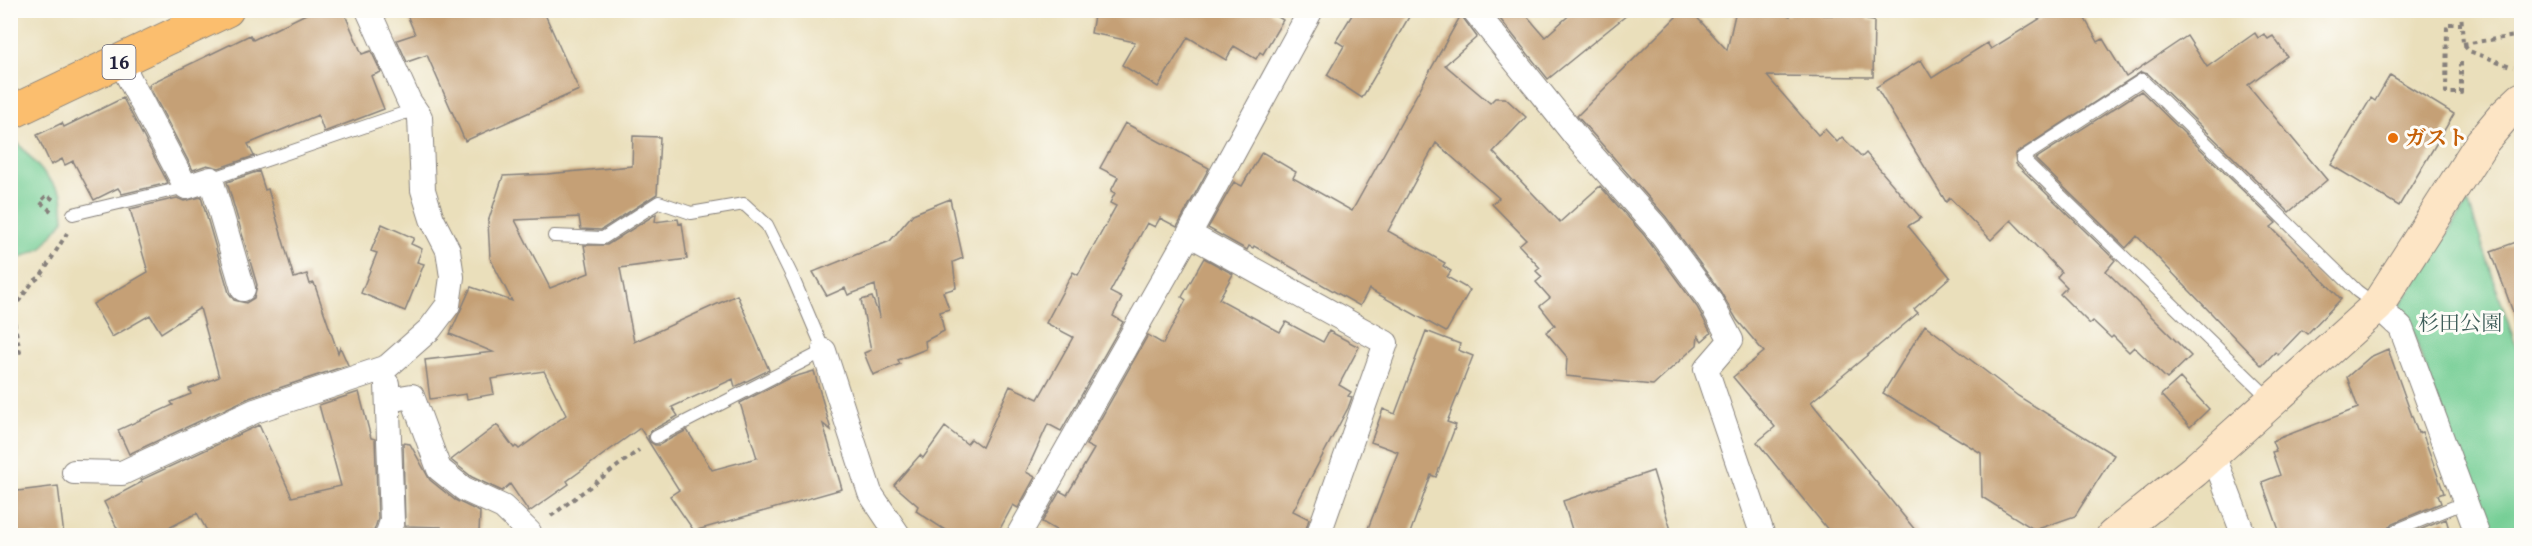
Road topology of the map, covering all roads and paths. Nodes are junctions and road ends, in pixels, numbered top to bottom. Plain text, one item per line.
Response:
1 (227, 10) edge
2 (368, 10) edge
3 (1311, 10) edge
4 (1473, 10) edge
5 (2461, 10) edge
6 (2462, 24) junction
7 (2522, 35) edge
8 (2463, 44) junction
9 (120, 61) junction
10 (2461, 62) dead end
11 (2522, 71) edge
12 (2522, 99) edge
13 (416, 109) junction
14 (10, 113) edge
15 (210, 179) junction
16 (186, 187) junction
17 (40, 202) dead end
18 (53, 212) dead end
19 (73, 214) dead end
20 (64, 224) dead end
21 (1189, 234) junction
22 (554, 236) dead end
23 (243, 289) dead end
24 (2377, 306) junction
25 (824, 351) junction
26 (10, 352) edge
27 (387, 367) junction
28 (388, 400) junction
29 (2272, 401) junction
30 (656, 437) joint
31 (2213, 454) junction
32 (74, 472) dead end
33 (2466, 502) junction
34 (2397, 530) dead end
35 (529, 532) joint
36 (387, 536) edge
37 (899, 536) edge
38 (1018, 536) edge
39 (1318, 536) edge
40 (1763, 536) edge
41 (2113, 536) edge
42 (2244, 536) edge
43 (2478, 536) edge

1 - 9 highway, 16
2 - 13 street
3 - 21 street
4 - 40 street
5 - 6 path
6 - 8 path
6 - 10 path
7 - 8 path
8 - 11 path
9 - 14 highway, 16
9 - 16 street
12 - 24 street
13 - 15 lane
13 - 27 street
15 - 16 street
15 - 23 street
16 - 19 lane
17 - 18 path
20 - 26 path
21 - 38 street
21 - 39 street
22 - 25 lane
24 - 29 street
24 - 29 lane
24 - 33 street
25 - 30 lane
25 - 37 street
27 - 28 street
27 - 32 street
28 - 35 street
28 - 36 street
29 - 31 street
30 - 35 path
31 - 41 street
31 - 42 street
33 - 34 lane
33 - 43 street

